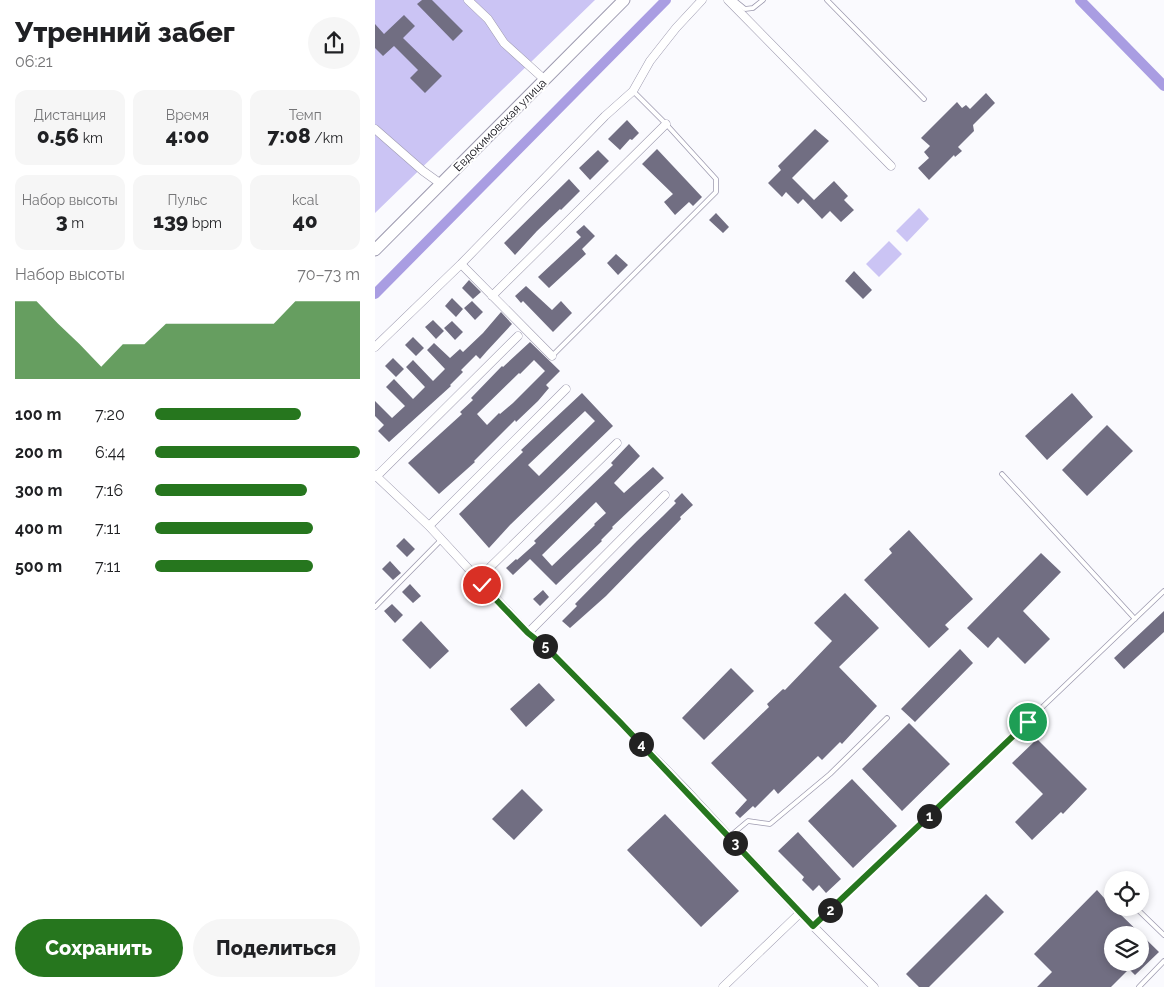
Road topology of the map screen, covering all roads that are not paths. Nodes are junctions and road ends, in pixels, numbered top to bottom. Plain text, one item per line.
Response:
1 (468, 0) edge
2 (624, 0) edge
3 (702, 0) edge
4 (728, 0) edge
5 (734, 0) edge
6 (763, 0) edge
7 (827, 0) edge
8 (545, 80) junction
9 (633, 91) junction
10 (924, 99) dead end
11 (666, 124) junction
12 (375, 129) edge
13 (891, 166) dead end
14 (441, 184) junction
15 (375, 250) edge
16 (461, 264) junction
17 (492, 296) junction
18 (518, 336) dead end
19 (375, 347) edge
20 (552, 356) joint
21 (566, 389) dead end
22 (617, 443) dead end
23 (1002, 474) dead end
24 (376, 476) edge
25 (665, 495) dead end
26 (429, 526) junction
27 (441, 540) junction
28 (477, 580) junction
29 (1164, 592) edge
30 (375, 607) edge
31 (1135, 619) junction
32 (528, 633) junction
33 (887, 718) dead end
34 (729, 837) junction
35 (800, 913) junction
36 (1144, 916) edge
37 (813, 926) junction
38 (1164, 935) edge
39 (1164, 961) edge
40 (723, 987) edge
41 (875, 987) edge
42 (1139, 987) edge

1 - 8 street
2 - 8 main road, Евдокимовская улица
3 - 9 street
4 - 13 street
5 - 6 lane
7 - 10 lane
8 - 14 main road, Евдокимовская улица
9 - 11 lane
9 - 16 street
11 - 17 street
11 - 20 lane
12 - 14 street
14 - 15 main road, Евдокимовская улица
16 - 17 street
16 - 19 street
17 - 20 street
18 - 24 street
21 - 26 street
22 - 28 street
23 - 31 lane
24 - 26 street
25 - 32 street
26 - 27 street
27 - 28 street
27 - 30 lane
28 - 32 street
29 - 31 lane
31 - 37 lane
32 - 34 street
33 - 34 lane
34 - 35 street
35 - 37 street
35 - 40 street
36 - 38 lane
37 - 41 street
39 - 42 lane

